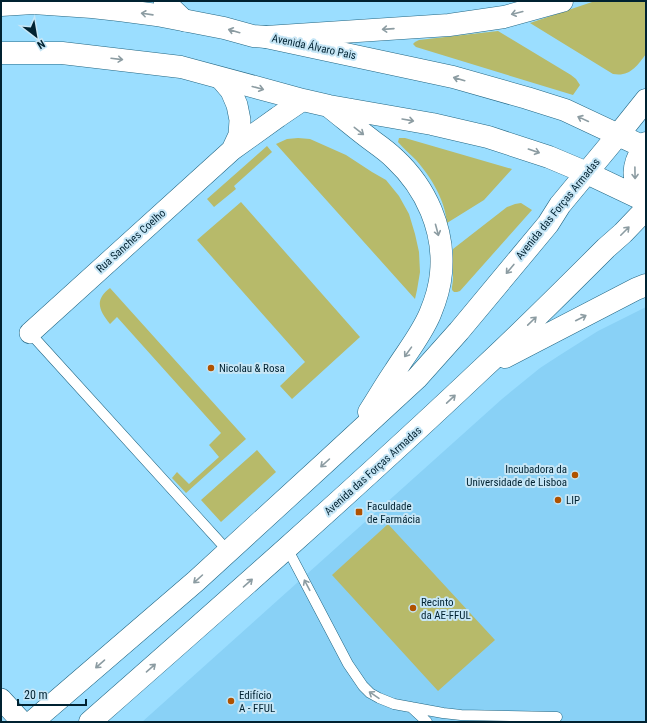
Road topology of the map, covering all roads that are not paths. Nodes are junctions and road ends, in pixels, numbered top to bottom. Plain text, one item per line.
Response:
1 (164, 1) edge
2 (562, 1) edge
3 (1, 5) edge
4 (186, 21) junction
5 (266, 37) junction
6 (1, 53) edge
7 (220, 78) junction
8 (303, 100) junction
9 (646, 100) edge
10 (329, 106) junction
11 (618, 135) junction
12 (645, 146) edge
13 (232, 150) junction
14 (587, 173) junction
15 (646, 198) edge
16 (646, 202) edge
17 (646, 209) edge
18 (646, 285) edge
19 (30, 333) joint
20 (484, 368) junction
21 (354, 437) junction
22 (287, 548) junction
23 (228, 551) junction
24 (1, 699) edge
25 (411, 707) junction
26 (557, 717) dead end
27 (22, 722) edge
28 (32, 722) edge
29 (90, 722) edge
30 (427, 722) edge

1 - 4 street
2 -> 5 main road
4 -> 3 main road, Avenida Álvaro Pais
5 -> 4 main road, Avenida Álvaro Pais
11 -> 5 main road, Avenida Álvaro Pais
6 -> 7 main road
7 -> 8 main road
7 - 13 street, Rua Sanches Coelho
8 - 10 main road
8 - 13 street, Rua Sanches Coelho
9 - 11 main road, Avenida das Forças Armadas
10 -> 14 main road
10 -> 21 main road
11 - 12 main road, Avenida Álvaro Pais
11 - 14 main road, Avenida das Forças Armadas
12 -> 15 main road
13 - 19 street, Rua Sanches Coelho
14 - 16 main road
14 -> 21 main road, Avenida das Forças Armadas
20 -> 17 main road, Avenida das Forças Armadas
20 -> 18 main road
19 - 23 lane
22 -> 20 main road, Avenida das Forças Armadas
21 -> 23 main road, Avenida das Forças Armadas
25 -> 22 lane
29 -> 22 main road, Avenida das Forças Armadas
23 -> 28 main road, Avenida das Forças Armadas
24 - 27 street
25 - 26 lane
25 - 30 lane

